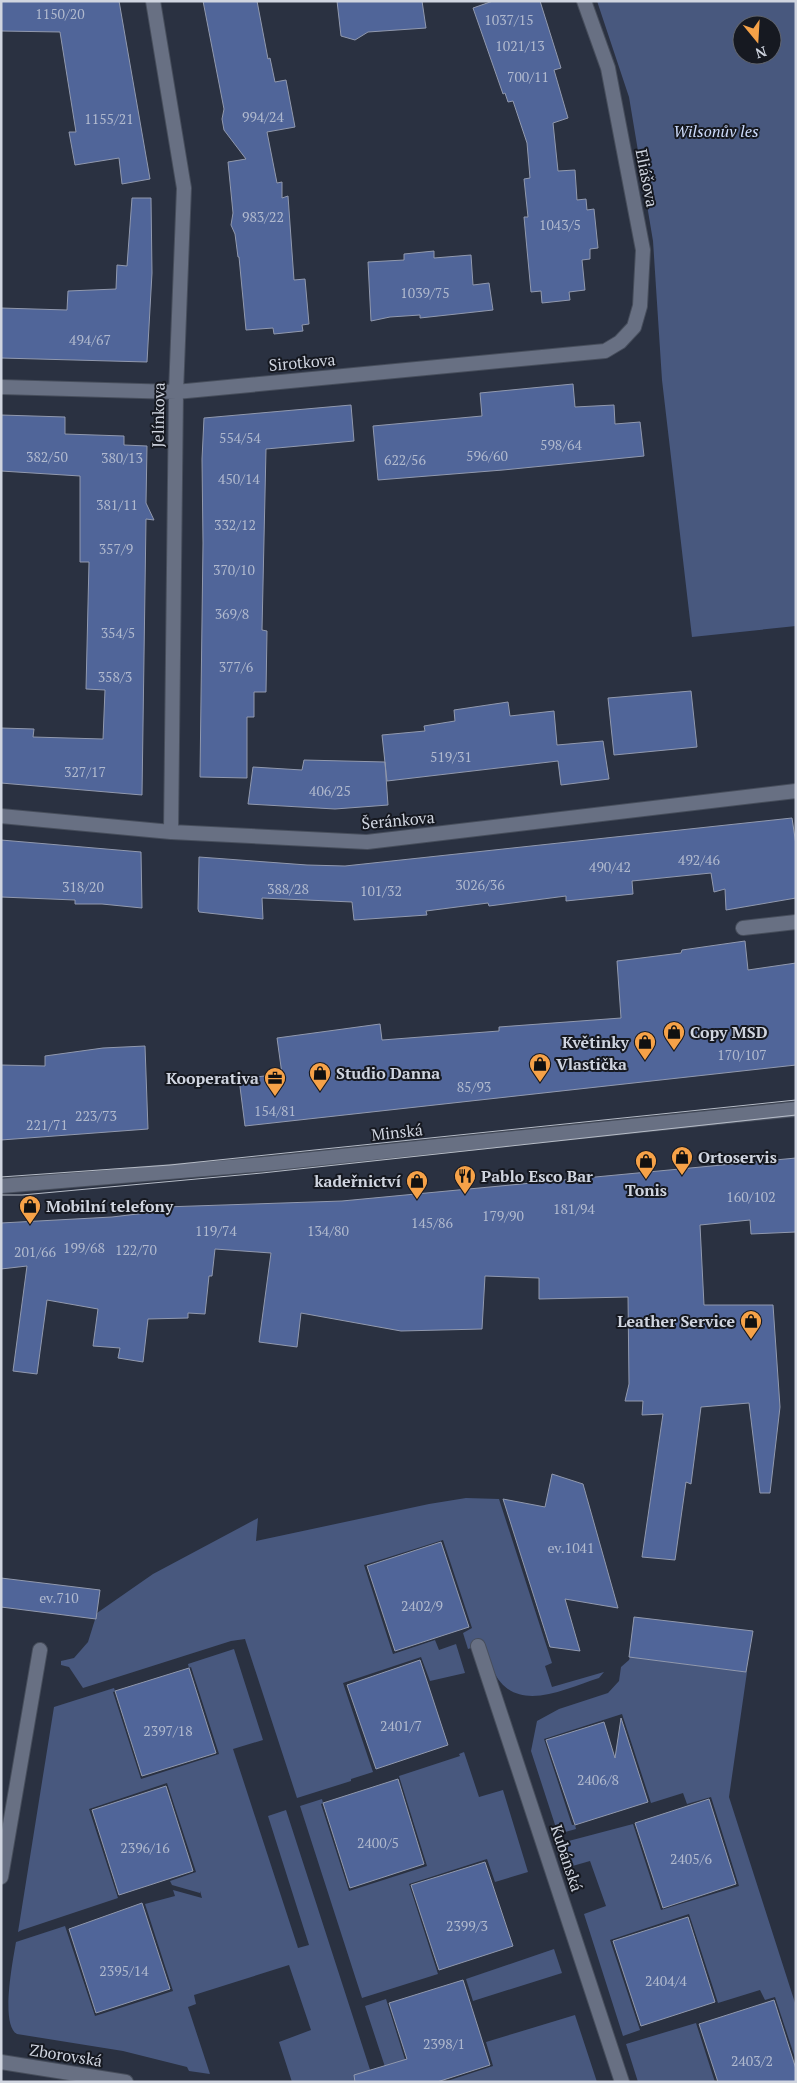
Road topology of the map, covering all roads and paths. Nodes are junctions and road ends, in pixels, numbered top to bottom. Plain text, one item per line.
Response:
1 (152, 1) edge
2 (584, 1) edge
3 (605, 351) joint
4 (1, 387) edge
5 (176, 392) junction
6 (796, 791) edge
7 (1, 816) edge
8 (171, 832) junction
9 (796, 922) edge
10 (742, 928) dead end
11 (796, 1109) edge
12 (1, 1186) edge
13 (478, 1646) dead end
14 (40, 1650) dead end
15 (1, 1877) edge
16 (1, 2062) edge
17 (126, 2082) edge
18 (622, 2082) edge

1 - 5 street, Jelínkova
2 - 3 street, Eliášova
3 - 5 street, Sirotkova
4 - 5 street, Sirotkova
5 - 8 street, Jelínkova
6 - 8 street, Šeránkova
7 - 8 street, Šeránkova
9 - 10 street
11 - 12 street, Minská
13 - 18 street, Kubánská
14 - 15 street
16 - 17 street, Zborovská

